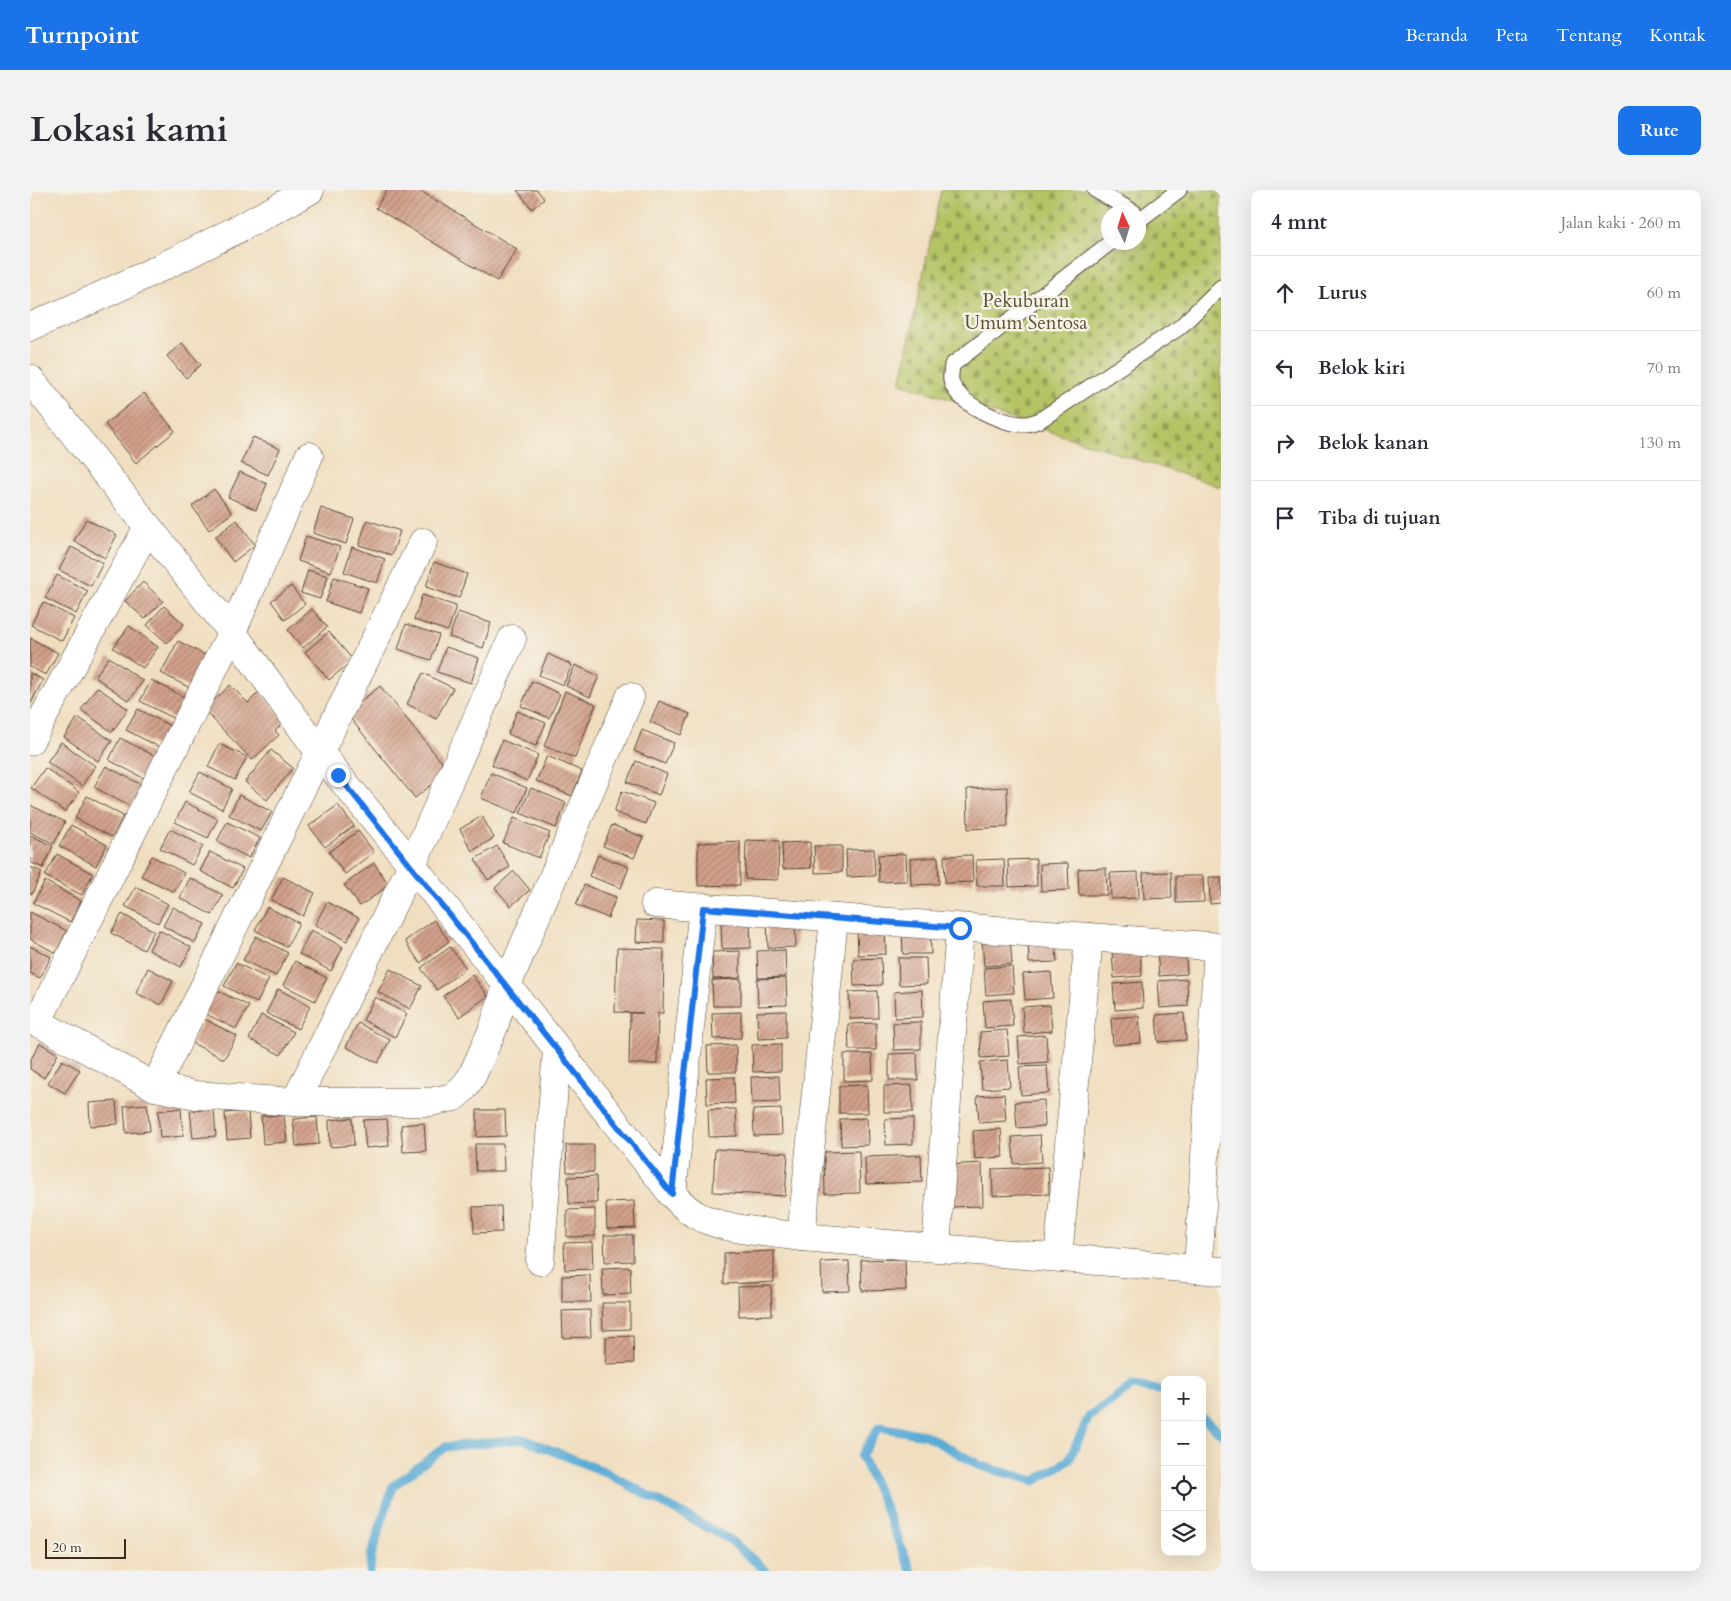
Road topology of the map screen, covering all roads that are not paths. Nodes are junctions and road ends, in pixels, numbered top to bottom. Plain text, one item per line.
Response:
1 (310, 190) edge
2 (1095, 190) edge
3 (1179, 190) edge
4 (1119, 205) edge
5 (1146, 212) edge
6 (1101, 250) edge
7 (1221, 287) edge
8 (30, 327) edge
9 (30, 379) edge
10 (310, 456) dead end
11 (148, 527) junction
12 (423, 542) dead end
13 (232, 632) junction
14 (512, 639) dead end
15 (630, 697) dead end
16 (30, 741) edge
17 (320, 753) junction
18 (412, 865) junction
19 (655, 904) dead end
20 (703, 908) junction
21 (834, 919) junction
22 (960, 928) junction
23 (1089, 937) junction
24 (1220, 947) edge
25 (507, 986) junction
26 (34, 1020) edge
27 (557, 1050) junction
28 (155, 1087) junction
29 (295, 1102) junction
30 (672, 1194) junction
31 (801, 1237) junction
32 (936, 1247) junction
33 (1058, 1257) junction
34 (540, 1260) dead end
35 (1209, 1270) edge

1 - 8 street
2 - 4 lane
3 - 5 lane
6 - 7 lane
9 - 11 street
10 - 13 street
11 - 13 street
11 - 16 street
12 - 17 street
13 - 17 street
13 - 26 street
14 - 18 street
15 - 25 street
17 - 18 street
17 - 28 street
18 - 25 street
18 - 29 street
19 - 20 street
20 - 21 street
20 - 30 street
21 - 22 street
21 - 31 street
22 - 23 street
22 - 32 street
23 - 24 street
23 - 33 street
24 - 35 street
25 - 27 street
25 - 29 street
26 - 28 street
27 - 30 street
27 - 34 street
28 - 29 street
30 - 31 street
31 - 32 street
32 - 33 street
33 - 35 street

